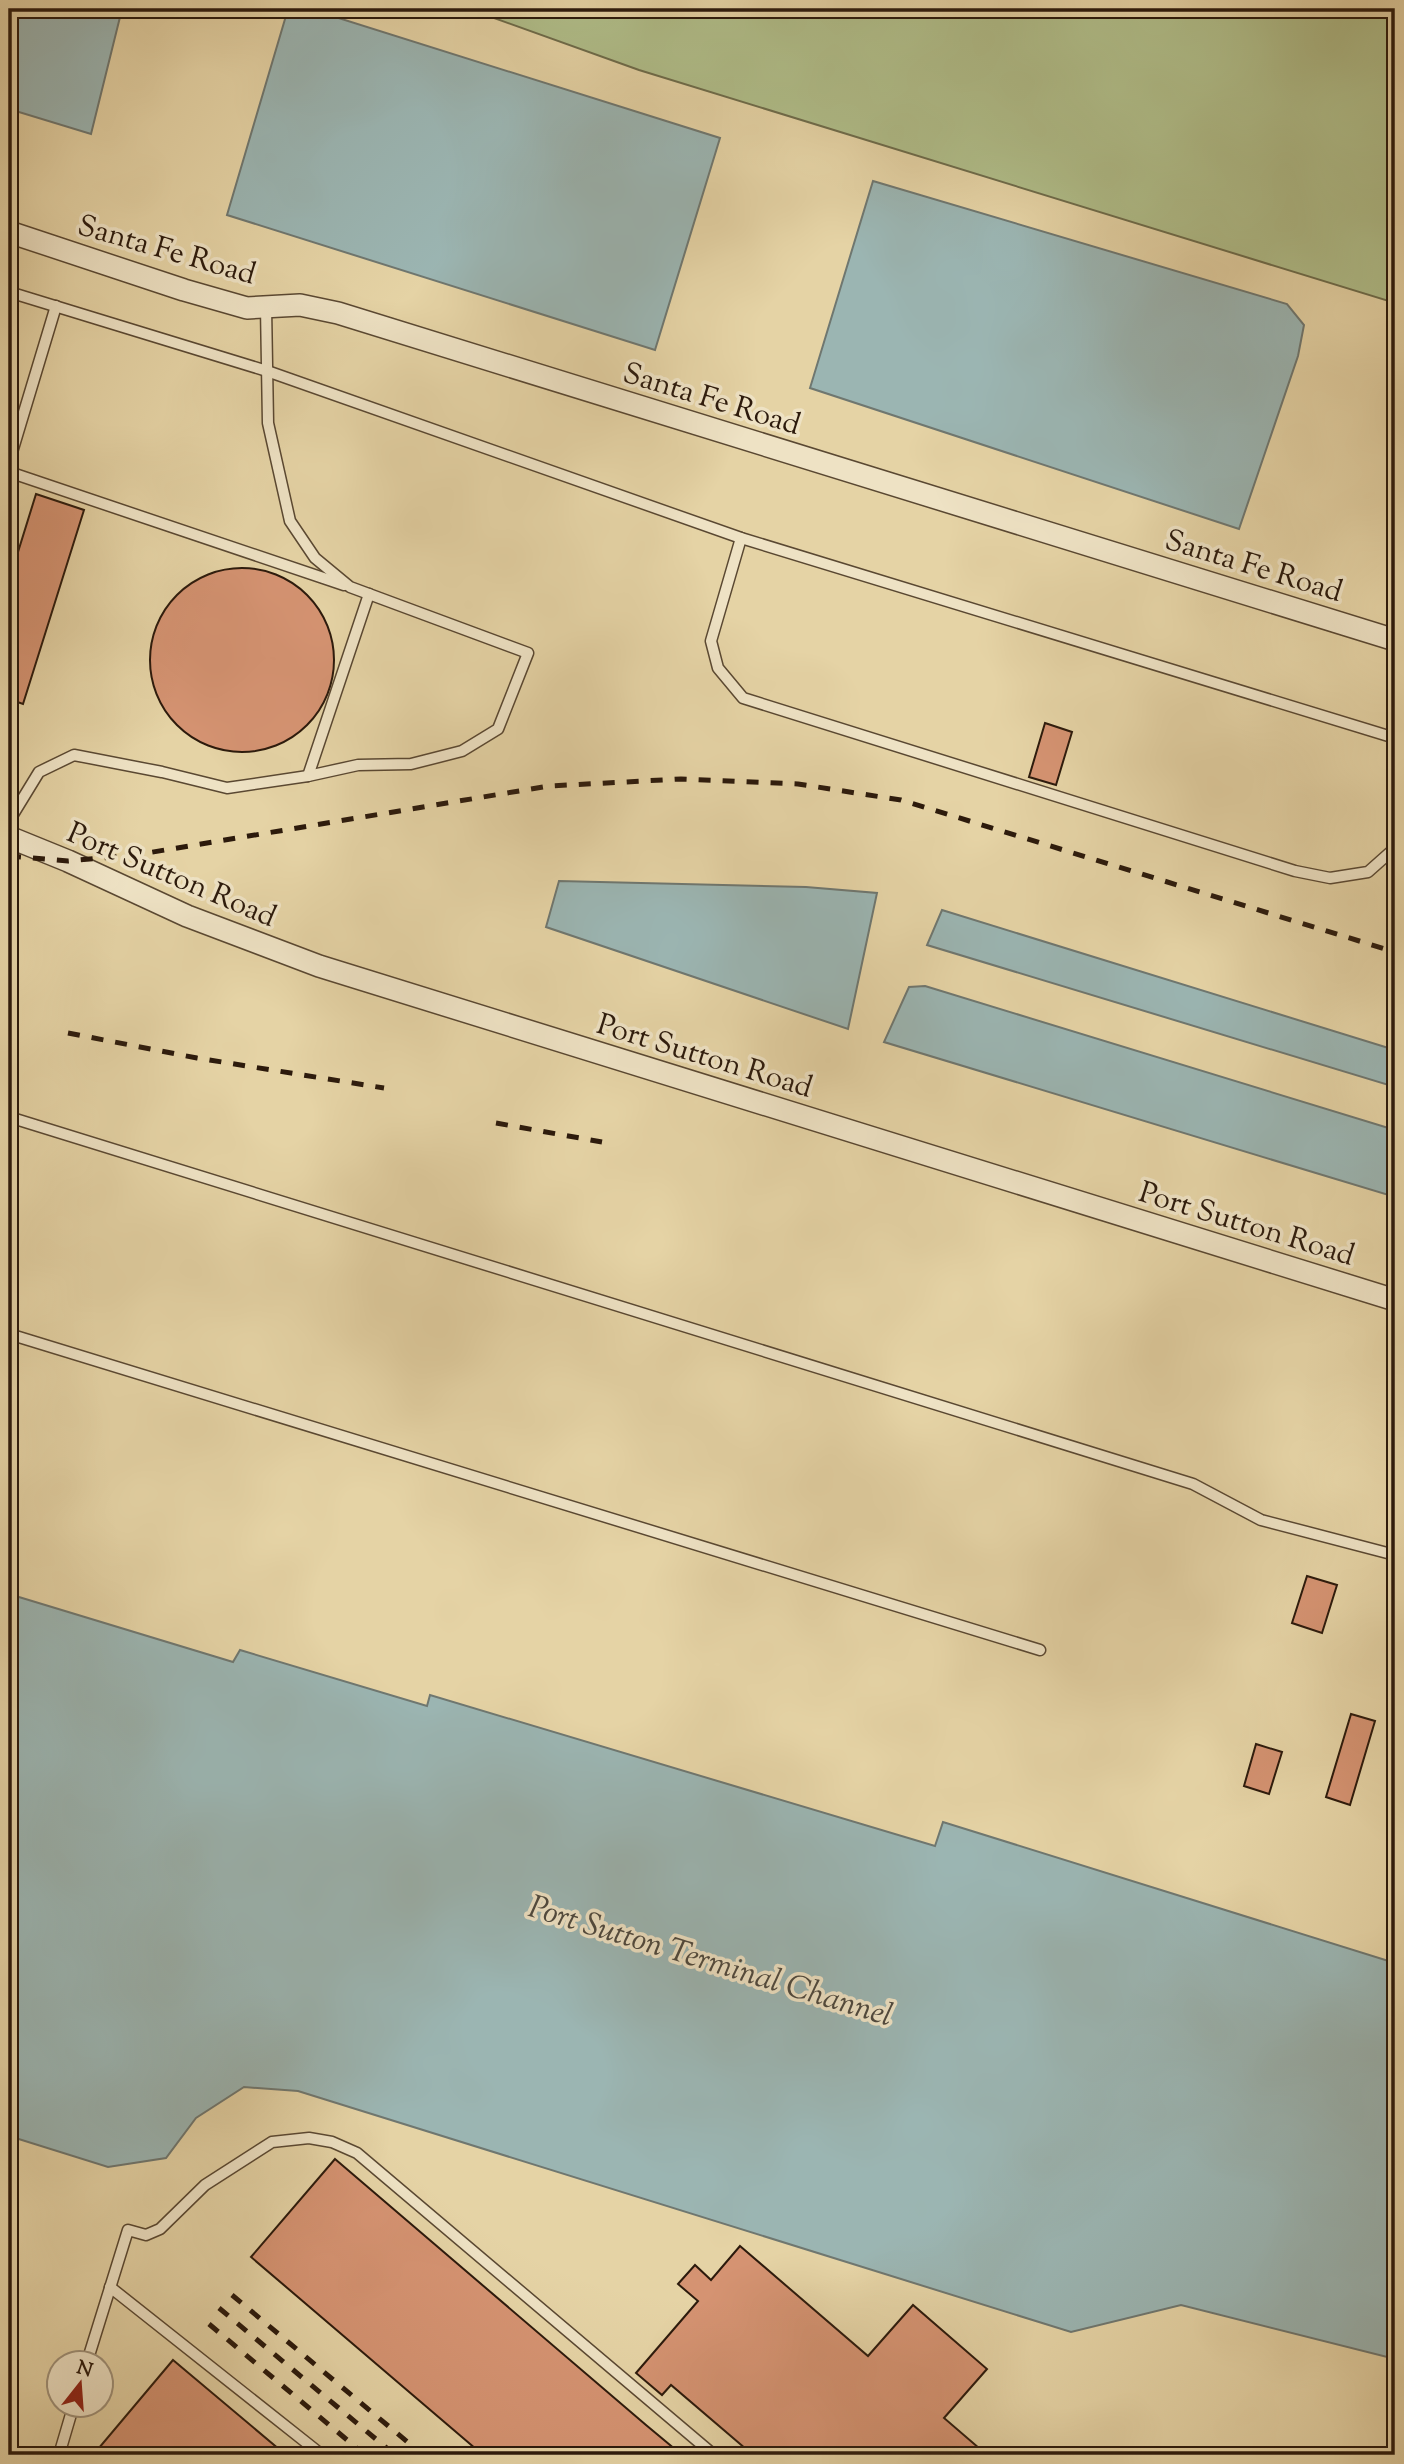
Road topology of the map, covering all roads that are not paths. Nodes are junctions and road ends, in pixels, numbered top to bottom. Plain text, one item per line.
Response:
1 (9, 232) edge
2 (9, 292) edge
3 (56, 306) junction
4 (266, 307) junction
5 (267, 371) junction
6 (9, 462) edge
7 (9, 472) edge
8 (741, 538) junction
9 (350, 587) junction
10 (369, 594) junction
11 (1395, 640) edge
12 (1395, 737) edge
13 (308, 776) junction
14 (9, 821) edge
15 (9, 837) edge
16 (1395, 848) edge
17 (9, 1117) edge
18 (1395, 1300) edge
19 (9, 1334) edge
20 (1395, 1555) edge
21 (1040, 1650) dead end
22 (110, 2287) junction
23 (91, 2348) edge
24 (70, 2418) edge
25 (59, 2455) edge
26 (322, 2455) edge
27 (714, 2455) edge

1 - 4 street, Santa Fe Road
2 - 3 lane
3 - 5 lane
3 - 6 lane
4 - 5 lane
4 - 11 street, Santa Fe Road
5 - 8 lane
5 - 9 lane
7 - 9 lane
8 - 12 lane
8 - 16 lane
9 - 10 lane
10 - 13 lane
10 - 13 lane
13 - 14 lane
15 - 18 street, Port Sutton Road
17 - 20 lane
19 - 21 lane
22 - 23 lane
22 - 26 lane
22 - 27 lane
24 - 25 lane

